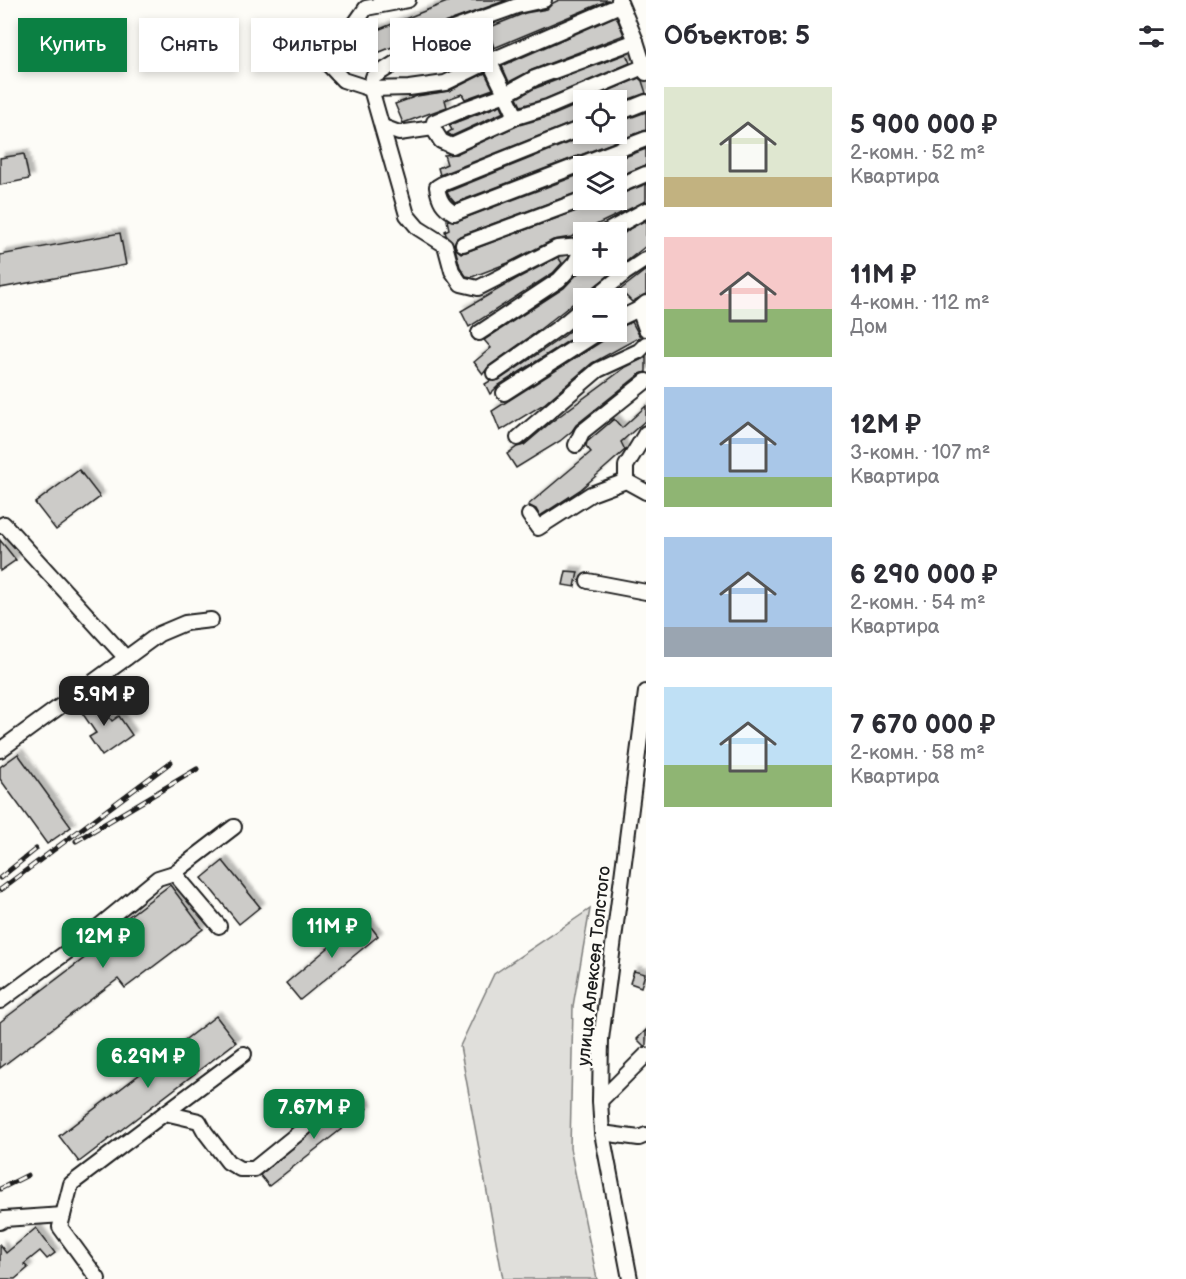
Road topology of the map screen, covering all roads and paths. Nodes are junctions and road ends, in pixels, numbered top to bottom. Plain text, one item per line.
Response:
1 (408, 0) edge
2 (544, 0) edge
3 (620, 2) edge
4 (483, 18) edge
5 (636, 41) junction
6 (493, 60) edge
7 (390, 66) edge
8 (493, 67) edge
9 (645, 70) edge
10 (468, 72) edge
11 (371, 89) junction
12 (506, 94) junction
13 (646, 102) edge
14 (627, 110) edge
15 (516, 117) junction
16 (382, 127) junction
17 (433, 128) junction
18 (573, 131) edge
19 (646, 139) edge
20 (646, 174) edge
21 (627, 182) edge
22 (573, 203) edge
23 (646, 210) edge
24 (624, 222) edge
25 (463, 244) dead end
26 (573, 247) edge
27 (646, 259) edge
28 (573, 264) edge
29 (606, 288) edge
30 (643, 306) edge
31 (627, 314) edge
32 (573, 316) edge
33 (646, 329) edge
34 (479, 333) dead end
35 (583, 342) edge
36 (646, 344) edge
37 (494, 373) dead end
38 (646, 381) edge
39 (504, 393) dead end
40 (646, 433) edge
41 (518, 438) dead end
42 (576, 445) dead end
43 (626, 482) junction
44 (646, 492) edge
45 (530, 515) dead end
46 (0, 526) edge
47 (588, 581) dead end
48 (646, 592) edge
49 (211, 620) dead end
50 (126, 658) junction
51 (646, 692) edge
52 (0, 750) edge
53 (234, 827) dead end
54 (174, 873) junction
55 (219, 926) dead end
56 (0, 1001) edge
57 (244, 1054) dead end
58 (646, 1056) edge
59 (600, 1101) junction
60 (165, 1113) junction
61 (306, 1127) dead end
62 (603, 1133) junction
63 (646, 1135) edge
64 (63, 1215) junction
65 (0, 1222) edge
66 (98, 1279) edge
67 (630, 1279) edge

1 - 11 street
2 - 4 street
3 - 5 street
3 - 6 street
5 - 9 street
5 - 12 street
7 - 11 street
8 - 12 street
9 - 15 street
10 - 11 street
11 - 16 street
12 - 15 street
12 - 17 street
13 - 14 street
15 - 17 street
16 - 17 street
16 - 26 street
18 - 19 street
20 - 21 street
22 - 25 street
23 - 24 street
27 - 29 street
28 - 34 street
30 - 31 street
30 - 33 street
32 - 37 street
35 - 39 street
36 - 41 street
38 - 42 street
40 - 43 street
43 - 44 street
43 - 45 street
46 - 50 street
47 - 48 street
49 - 50 street
50 - 52 street
51 - 59 street, улица Алексея Толстого
53 - 54 street
54 - 55 street
54 - 56 street
57 - 60 street
58 - 59 street
59 - 62 street, улица Алексея Толстого
60 - 61 street
60 - 64 street
62 - 63 street
62 - 67 street, улица Алексея Толстого
64 - 65 street
64 - 66 street

